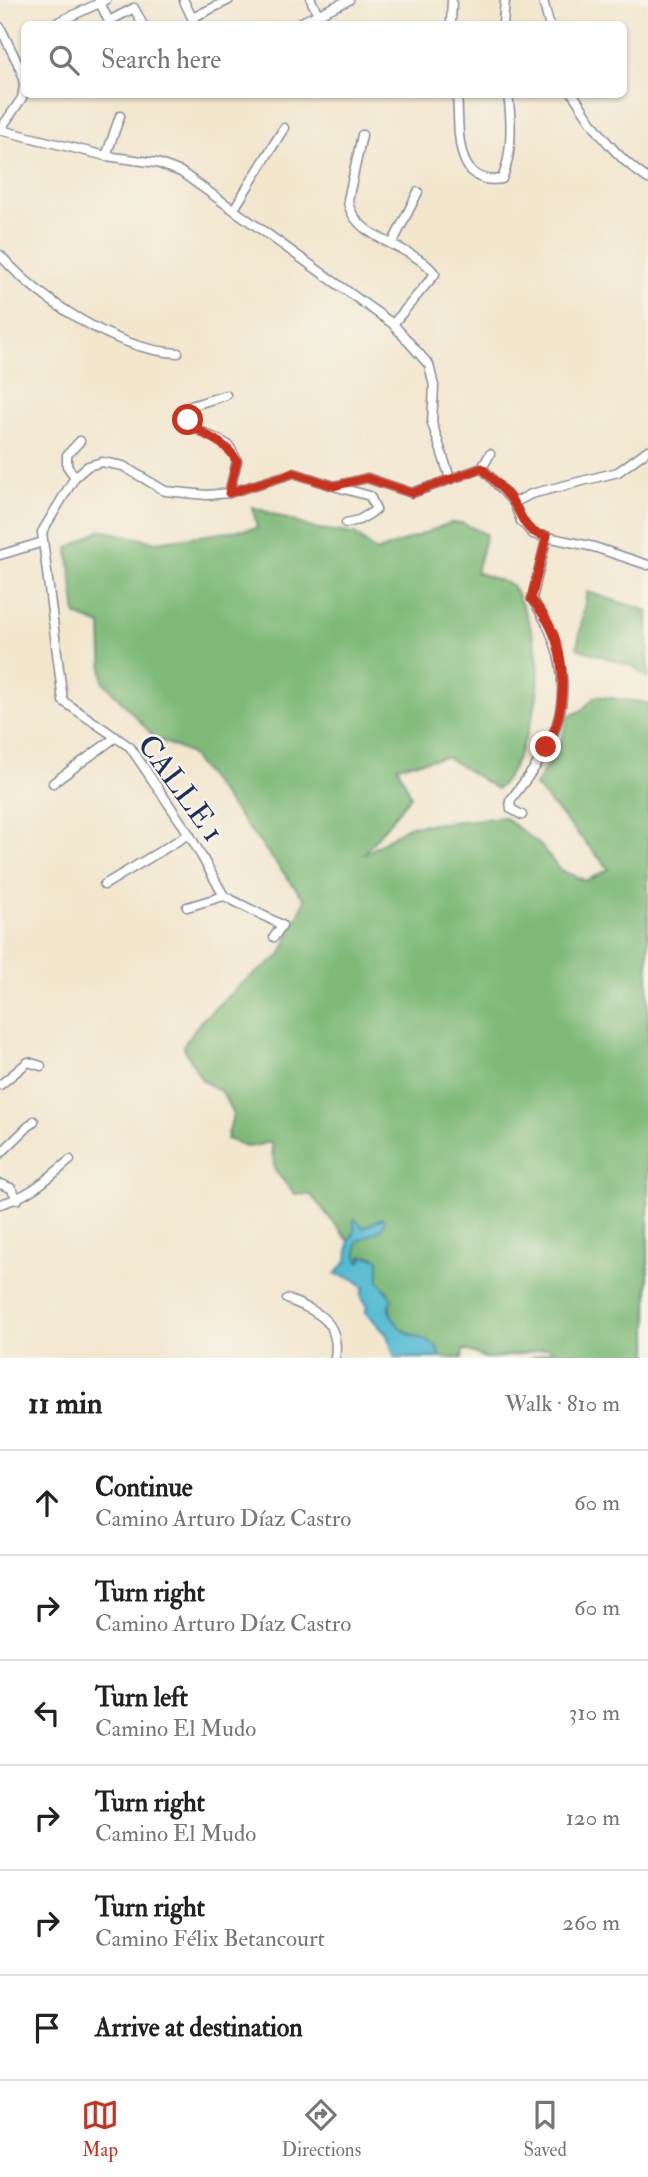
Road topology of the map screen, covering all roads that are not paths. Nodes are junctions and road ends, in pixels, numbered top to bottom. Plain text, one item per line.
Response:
1 (229, 0) edge
2 (311, 0) edge
3 (349, 0) edge
4 (452, 0) edge
5 (505, 0) edge
6 (543, 0) edge
7 (102, 1) edge
8 (184, 1) edge
9 (318, 15) junction
10 (60, 21) edge
11 (108, 21) edge
12 (112, 21) edge
13 (141, 21) edge
14 (194, 21) edge
15 (304, 21) edge
16 (321, 21) edge
17 (451, 21) edge
18 (503, 21) edge
19 (548, 21) edge
20 (0, 27) edge
21 (21, 70) edge
22 (22, 98) edge
23 (457, 98) edge
24 (509, 98) edge
25 (576, 98) edge
26 (120, 116) dead end
27 (284, 128) dead end
28 (0, 130) edge
29 (362, 135) dead end
30 (106, 156) junction
31 (648, 179) edge
32 (418, 191) dead end
33 (234, 209) junction
34 (392, 244) junction
35 (0, 255) edge
36 (393, 324) junction
37 (178, 353) dead end
38 (226, 395) dead end
39 (80, 442) dead end
40 (648, 450) edge
41 (489, 454) dead end
42 (482, 468) junction
43 (75, 477) junction
44 (450, 478) junction
45 (334, 486) junction
46 (229, 493) junction
47 (514, 503) junction
48 (346, 523) dead end
49 (547, 536) junction
50 (43, 542) junction
51 (0, 555) edge
52 (648, 565) edge
53 (116, 737) junction
54 (53, 783) dead end
55 (522, 815) dead end
56 (189, 834) junction
57 (104, 885) dead end
58 (224, 895) junction
59 (187, 907) dead end
60 (274, 937) dead end
61 (41, 1066) dead end
62 (0, 1085) edge
63 (34, 1121) dead end
64 (0, 1154) edge
65 (70, 1160) dead end
66 (0, 1184) edge
67 (18, 1199) junction
68 (0, 1204) edge
69 (287, 1299) dead end
70 (335, 1358) edge

1 - 14 street
2 - 9 street
3 - 9 street
4 - 17 street
5 - 18 street
6 - 19 street
7 - 10 street
7 - 11 street
8 - 14 street
9 - 15 street
9 - 16 street
12 - 13 street
20 - 21 street
22 - 28 street
23 - 24 street
25 - 31 street
26 - 30 street
27 - 33 street
28 - 30 street
29 - 34 street
30 - 33 street
32 - 34 street
33 - 36 street
34 - 36 street
35 - 37 street
36 - 44 street
38 - 46 street
39 - 43 street
40 - 47 street
41 - 42 street
42 - 44 street
42 - 47 street
43 - 46 street
43 - 50 street
44 - 45 street
45 - 46 street
45 - 48 street
47 - 49 street
49 - 52 street
49 - 55 street
50 - 51 street
50 - 53 street, CALLE 1
53 - 54 street
53 - 56 street, CALLE 1
56 - 57 street
56 - 58 street, CALLE 1
58 - 59 street
58 - 60 street
61 - 62 street
63 - 64 street
65 - 67 street
66 - 67 street
67 - 68 street
69 - 70 street

